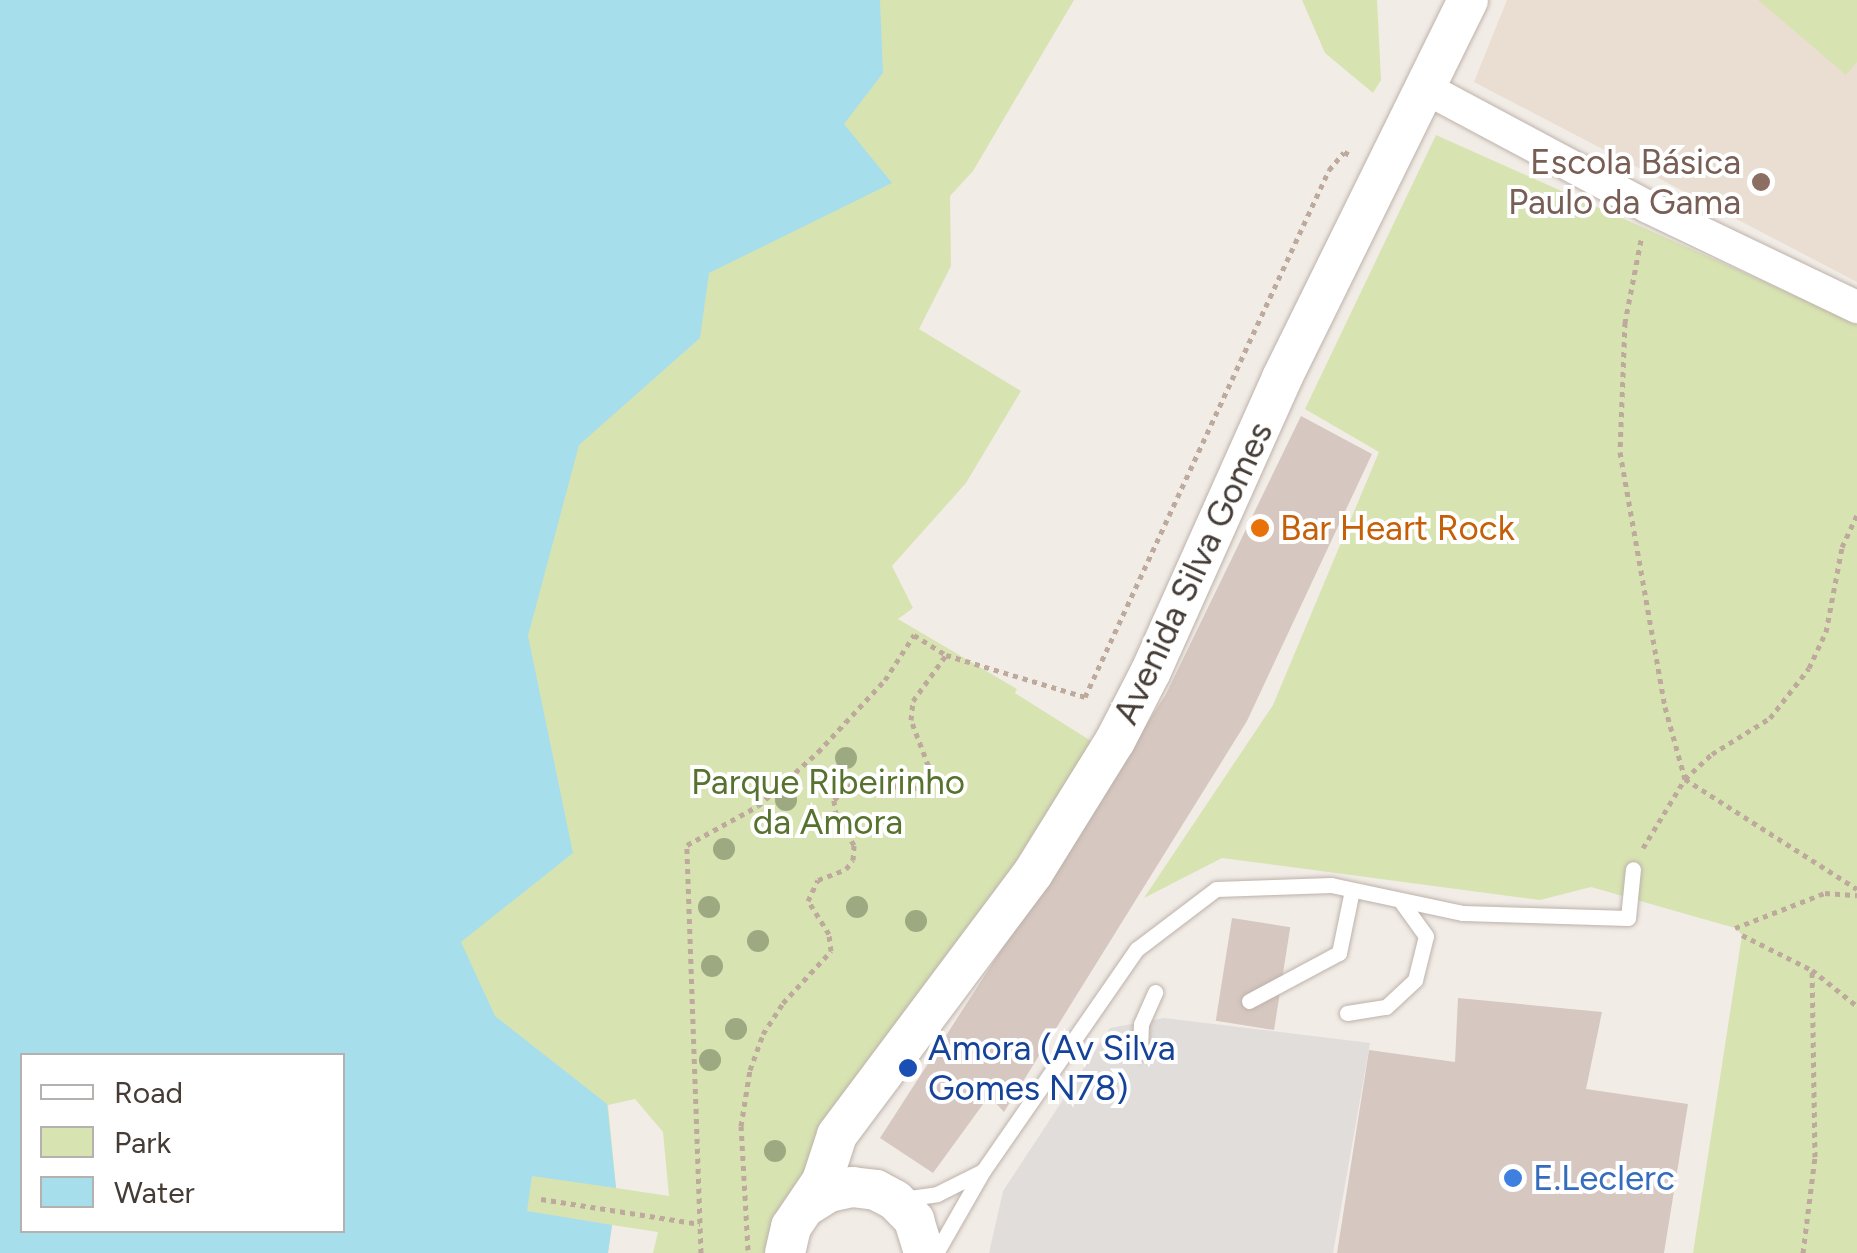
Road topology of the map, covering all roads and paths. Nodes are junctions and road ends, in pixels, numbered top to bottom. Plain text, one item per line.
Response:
1 (1468, 0) edge
2 (1426, 89) junction
3 (1364, 162) dead end
4 (1648, 206) junction
5 (1857, 307) edge
6 (1857, 515) edge
7 (946, 654) junction
8 (1686, 779) junction
9 (1634, 869) joint
10 (1352, 890) junction
11 (1857, 892) edge
12 (1400, 900) junction
13 (1735, 928) dead end
14 (1742, 935) dead end
15 (1812, 970) junction
16 (1155, 992) dead end
17 (1249, 1000) dead end
18 (1857, 1006) edge
19 (1347, 1014) dead end
20 (1140, 1052) dead end
21 (855, 1108) junction
22 (983, 1170) junction
23 (886, 1195) junction
24 (541, 1199) dead end
25 (808, 1205) junction
26 (700, 1224) junction
27 (701, 1253) edge
28 (748, 1253) edge
29 (785, 1253) edge
30 (924, 1253) edge
31 (936, 1253) edge
32 (1803, 1253) edge

1 - 2 street, Avenida Silva Gomes
2 - 4 street
2 - 21 street, Avenida Silva Gomes
3 - 7 path
4 - 5 street
4 - 8 path
6 - 8 path
7 - 26 path
7 - 28 path
8 - 9 path
8 - 11 path
9 - 12 lane
10 - 12 lane
10 - 17 lane
10 - 22 lane
11 - 13 path
12 - 19 lane
14 - 15 path
15 - 18 path
15 - 32 path
16 - 20 lane
21 - 23 street
21 - 25 street, Avenida Silva Gomes
22 - 23 lane
22 - 31 lane
23 - 25 street
23 - 30 street
24 - 26 path
25 - 29 street, Avenida Silva Gomes
26 - 27 path

